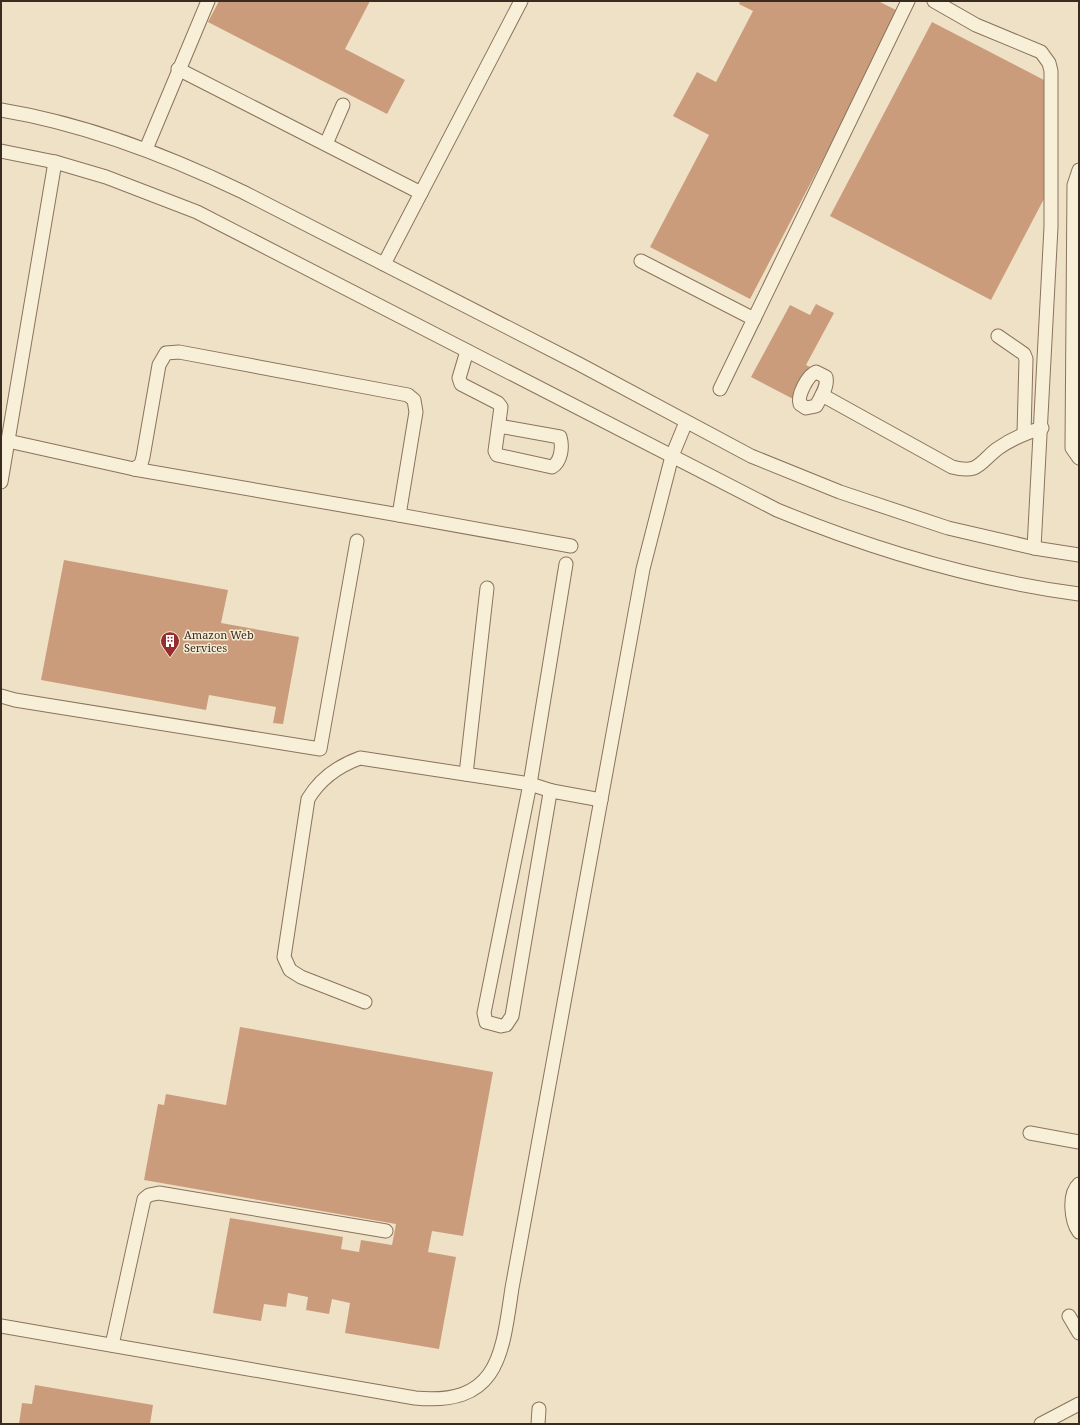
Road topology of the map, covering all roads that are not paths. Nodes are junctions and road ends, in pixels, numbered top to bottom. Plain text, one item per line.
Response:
1 (208, 1) edge
2 (521, 1) edge
3 (908, 1) edge
4 (934, 1) edge
5 (178, 69) junction
6 (343, 105) dead end
7 (1, 110) edge
8 (326, 144) junction
9 (146, 149) junction
10 (1, 151) edge
11 (55, 162) junction
12 (1079, 170) edge
13 (421, 193) junction
14 (641, 261) dead end
15 (384, 264) junction
16 (754, 319) junction
17 (998, 336) dead end
18 (467, 350) junction
19 (720, 389) dead end
20 (822, 395) dead end
21 (686, 422) junction
22 (499, 426) junction
23 (1042, 428) junction
24 (1024, 433) junction
25 (8, 441) junction
26 (672, 456) junction
27 (1079, 458) edge
28 (134, 469) junction
29 (1, 482) edge
30 (399, 515) junction
31 (357, 541) dead end
32 (571, 546) dead end
33 (1034, 548) junction
34 (1079, 555) edge
35 (566, 564) dead end
36 (488, 588) dead end
37 (1079, 594) edge
38 (1, 696) edge
39 (466, 774) junction
40 (530, 784) junction
41 (552, 791) junction
42 (600, 800) junction
43 (365, 1002) dead end
44 (1030, 1133) dead end
45 (1079, 1142) edge
46 (1079, 1184) edge
47 (386, 1232) dead end
48 (1079, 1232) edge
49 (1068, 1316) dead end
50 (1, 1326) edge
51 (1079, 1333) edge
52 (112, 1345) junction
53 (1079, 1404) edge
54 (539, 1409) dead end
55 (538, 1424) edge
56 (1041, 1424) edge

1 - 5 street
2 - 13 street
3 - 16 street
4 - 23 street
5 - 8 street
5 - 9 street
6 - 8 street
7 - 9 street
8 - 13 street
9 - 15 street
10 - 11 street
11 - 18 street
11 - 25 street
12 - 27 street
13 - 15 street
14 - 16 street
15 - 21 street
16 - 19 street
17 - 24 street
18 - 22 street
18 - 26 street
20 - 24 street
21 - 26 street
21 - 33 street
22 - 22 street
23 - 24 street
23 - 33 street
25 - 28 street
25 - 29 street
26 - 37 street
26 - 42 street
28 - 30 street
28 - 30 street
30 - 32 street
31 - 38 street
33 - 34 street
35 - 40 street
36 - 39 street
39 - 40 street
39 - 43 street
40 - 41 street
40 - 41 street
41 - 42 street
42 - 52 street
44 - 45 street
46 - 48 street
47 - 52 street
49 - 51 street
50 - 52 street
53 - 56 street
54 - 55 street

